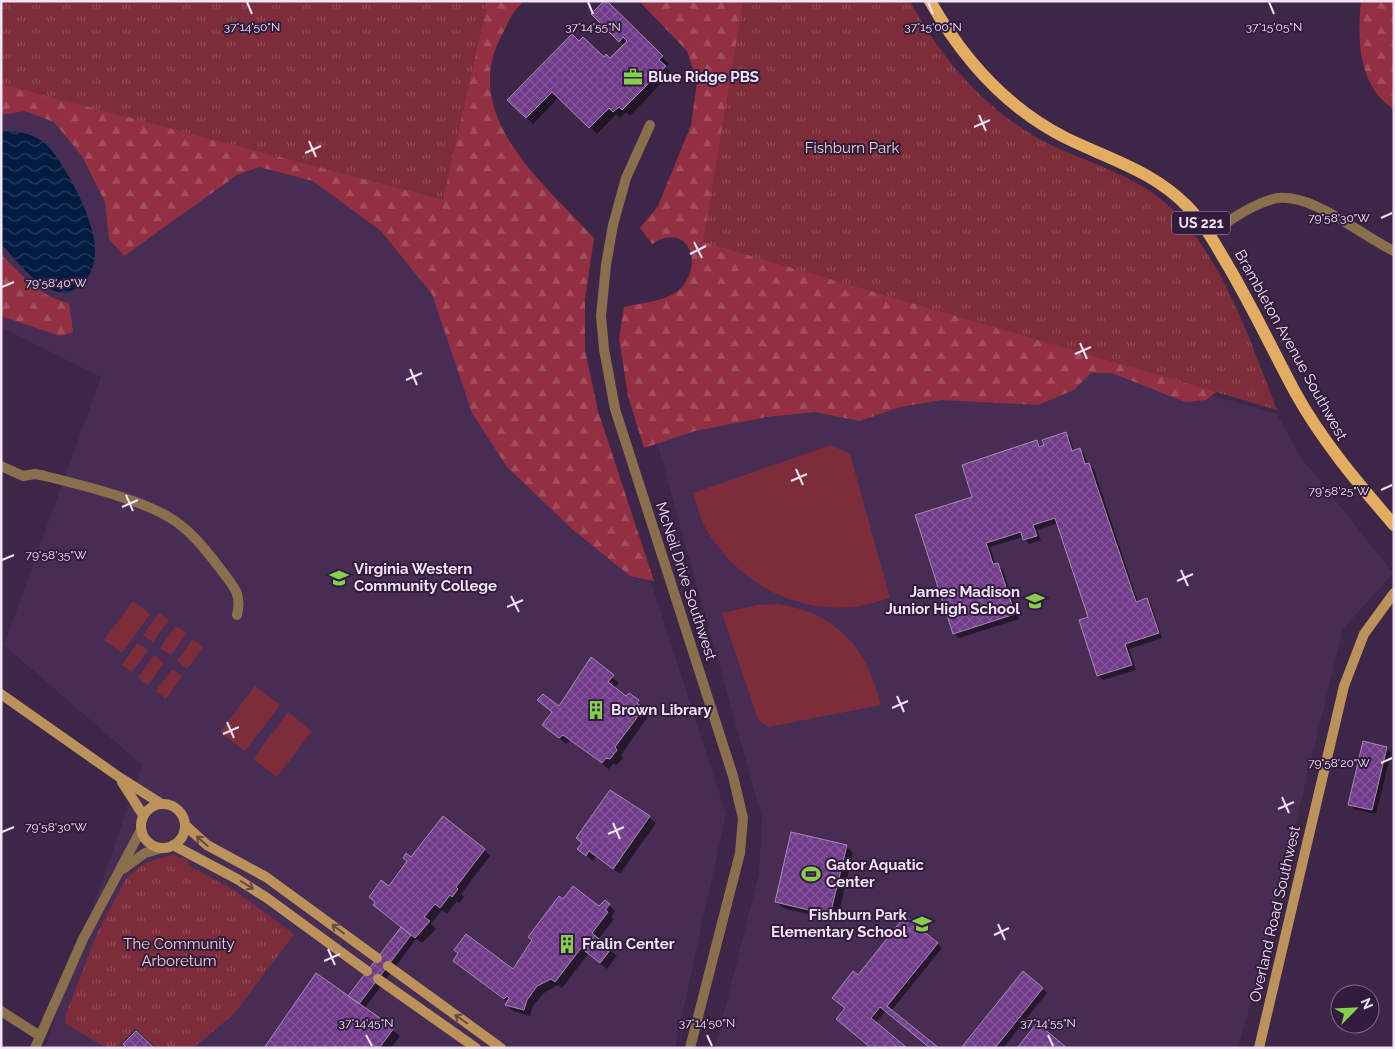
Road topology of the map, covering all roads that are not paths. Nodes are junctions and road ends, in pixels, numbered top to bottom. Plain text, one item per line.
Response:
1 (930, 1) edge
2 (650, 125) dead end
3 (1209, 234) junction
4 (1394, 251) edge
5 (1, 466) edge
6 (1394, 525) edge
7 (1394, 593) edge
8 (237, 615) dead end
9 (1, 694) edge
10 (119, 777) junction
11 (160, 803) junction
12 (143, 814) junction
13 (185, 824) junction
14 (141, 830) junction
15 (173, 845) junction
16 (162, 848) junction
17 (120, 871) junction
18 (377, 958) dead end
19 (388, 966) dead end
20 (367, 971) dead end
21 (378, 979) dead end
22 (1, 1011) edge
23 (40, 1036) junction
24 (35, 1048) edge
25 (476, 1048) edge
26 (501, 1048) edge
27 (690, 1048) edge
28 (1259, 1048) edge

1 - 3 main road, Brambleton Avenue Southwest / US 221
2 - 27 street, McNeil Drive Southwest
3 - 4 street
3 - 6 main road, Brambleton Avenue Southwest / US 221
5 - 8 street
7 - 28 main road, Overland Road Southwest
9 - 10 main road
10 - 11 main road
10 - 12 main road
11 - 12 main road
11 - 13 main road
12 - 14 main road
13 - 15 main road
18 -> 13 main road
14 - 16 main road
14 - 17 street
15 - 16 main road
15 -> 20 main road
16 - 17 street
17 - 23 street
26 -> 19 main road
21 - 25 main road
22 - 23 street
23 - 24 street

